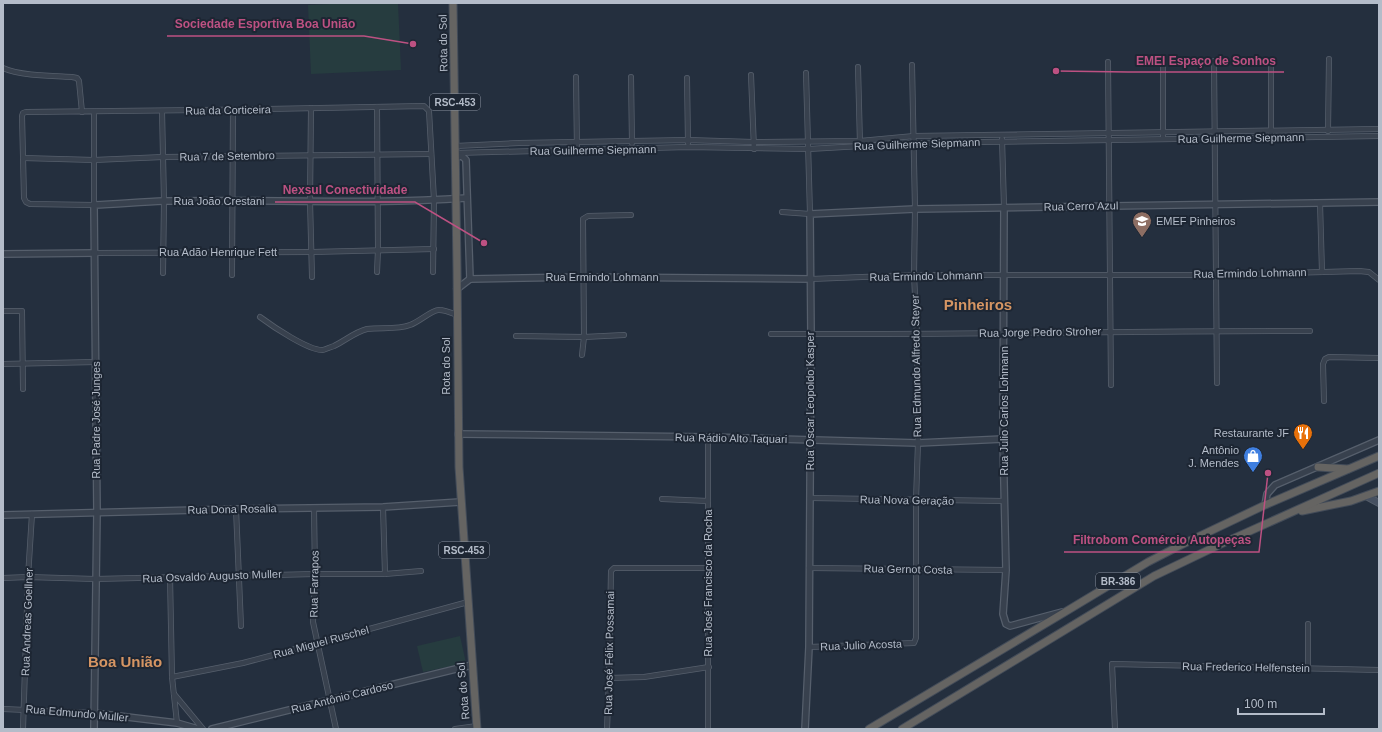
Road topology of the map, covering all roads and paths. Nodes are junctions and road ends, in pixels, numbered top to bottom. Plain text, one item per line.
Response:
1 (453, 3) edge
2 (1329, 59) dead end
3 (1214, 61) dead end
4 (1108, 62) dead end
5 (1163, 62) dead end
6 (1271, 62) dead end
7 (912, 65) dead end
8 (858, 67) dead end
9 (3, 68) edge
10 (806, 73) dead end
11 (751, 75) dead end
12 (576, 77) dead end
13 (631, 77) dead end
14 (687, 78) dead end
15 (377, 107) junction
16 (311, 108) junction
17 (233, 109) junction
18 (82, 112) junction
19 (94, 112) junction
20 (162, 112) junction
21 (1379, 129) edge
22 (1328, 130) junction
23 (1271, 131) junction
24 (1215, 132) junction
25 (1163, 133) junction
26 (1108, 134) junction
27 (1002, 135) junction
28 (914, 136) junction
29 (1328, 136) junction
30 (1379, 136) edge
31 (1271, 137) junction
32 (1215, 138) junction
33 (1163, 139) junction
34 (688, 140) junction
35 (722, 140) junction
36 (860, 140) junction
37 (1108, 140) junction
38 (808, 141) junction
39 (1003, 141) junction
40 (632, 142) junction
41 (753, 142) junction
42 (577, 143) junction
43 (914, 143) junction
44 (464, 145) junction
45 (860, 146) junction
46 (688, 147) junction
47 (632, 149) junction
48 (722, 149) junction
49 (754, 149) junction
50 (809, 149) junction
51 (578, 150) junction
52 (455, 152) junction
53 (377, 154) junction
54 (431, 154) junction
55 (311, 155) junction
56 (464, 155) junction
57 (232, 156) junction
58 (163, 157) junction
59 (23, 158) junction
60 (94, 160) junction
61 (456, 198) junction
62 (467, 198) junction
63 (434, 200) junction
64 (310, 201) junction
65 (378, 201) junction
66 (164, 202) junction
67 (232, 202) junction
68 (1379, 202) edge
69 (1320, 203) junction
70 (1216, 204) junction
71 (94, 205) junction
72 (1110, 205) junction
73 (1004, 208) junction
74 (915, 209) junction
75 (782, 212) dead end
76 (810, 214) junction
77 (631, 215) dead end
78 (434, 249) junction
79 (378, 250) junction
80 (162, 252) junction
81 (232, 252) junction
82 (312, 252) junction
83 (95, 253) junction
84 (3, 254) edge
85 (377, 272) dead end
86 (433, 272) dead end
87 (1322, 272) junction
88 (162, 273) dead end
89 (1216, 274) junction
90 (232, 275) dead end
91 (914, 275) junction
92 (1004, 275) junction
93 (1111, 275) junction
94 (312, 277) dead end
95 (584, 277) junction
96 (811, 278) junction
97 (470, 279) junction
98 (1379, 280) edge
99 (457, 289) junction
100 (3, 311) edge
101 (457, 315) junction
102 (260, 317) dead end
103 (1111, 331) junction
104 (1310, 331) dead end
105 (1216, 332) junction
106 (1003, 333) junction
107 (771, 334) dead end
108 (811, 334) junction
109 (624, 335) dead end
110 (917, 335) junction
111 (516, 336) dead end
112 (584, 336) junction
113 (582, 354) dead end
114 (1379, 358) edge
115 (96, 362) junction
116 (3, 364) edge
117 (23, 364) junction
118 (1217, 383) dead end
119 (1111, 385) dead end
120 (23, 390) dead end
121 (1324, 401) dead end
122 (458, 434) junction
123 (708, 436) junction
124 (1003, 438) junction
125 (810, 439) junction
126 (1379, 440) edge
127 (918, 443) junction
128 (1379, 456) edge
129 (1318, 467) junction
130 (1350, 469) junction
131 (1379, 473) edge
132 (1379, 491) edge
133 (1366, 496) junction
134 (810, 498) junction
135 (662, 499) dead end
136 (916, 500) junction
137 (708, 501) junction
138 (1004, 501) junction
139 (460, 502) junction
140 (1379, 503) edge
141 (1265, 505) junction
142 (383, 507) junction
143 (314, 508) junction
144 (236, 509) junction
145 (97, 512) junction
146 (32, 514) junction
147 (1286, 514) junction
148 (3, 515) edge
149 (708, 568) junction
150 (810, 568) junction
151 (916, 568) junction
152 (1006, 570) junction
153 (422, 571) dead end
154 (315, 574) junction
155 (385, 574) junction
156 (239, 575) junction
157 (28, 577) junction
158 (170, 577) junction
159 (3, 578) edge
160 (95, 579) junction
161 (468, 602) junction
162 (1065, 612) junction
163 (1308, 624) dead end
164 (241, 626) dead end
165 (318, 643) junction
166 (914, 643) joint
167 (809, 647) junction
168 (472, 665) junction
169 (709, 667) junction
170 (1308, 668) junction
171 (1379, 670) edge
172 (172, 677) junction
173 (610, 678) junction
174 (174, 694) junction
175 (330, 699) junction
176 (3, 709) edge
177 (24, 709) junction
178 (94, 713) junction
179 (177, 723) junction
180 (477, 728) edge
181 (23, 729) edge
182 (94, 729) edge
183 (198, 729) edge
184 (203, 729) edge
185 (212, 729) edge
186 (336, 729) edge
187 (455, 729) edge
188 (607, 729) edge
189 (708, 729) edge
190 (805, 729) edge
191 (869, 729) edge
192 (902, 729) edge
193 (1115, 729) edge

1 - 52 highway, Rota do Sol / RSC-453
2 - 22 street
3 - 24 street
4 - 26 street
5 - 25 street
6 - 23 street
7 - 28 street, Rua Edmundo Alfredo Steyer
8 - 36 street
9 - 18 street
10 - 38 street, Rua Oscar Leopoldo Kasper
11 - 41 street
12 - 42 street
13 - 40 street
14 - 34 street
15 - 16 street, Rua da Corticeira
15 - 53 street
15 - 54 street, Rua da Corticeira
16 - 17 street, Rua da Corticeira
16 - 55 street
17 - 20 street, Rua da Corticeira
17 - 57 street
18 - 19 street, Rua da Corticeira
18 - 59 street, Rua da Corticeira
19 - 20 street, Rua da Corticeira
19 - 60 street, Rua Padre José Junges
20 - 58 street
21 - 22 street, Rua Guilherme Siepmann
22 - 23 street, Rua Guilherme Siepmann
22 - 29 street
23 - 24 street, Rua Guilherme Siepmann
23 - 31 street
24 - 25 street, Rua Guilherme Siepmann
24 - 32 street
25 - 26 street, Rua Guilherme Siepmann
25 - 33 street
26 - 27 street, Rua Guilherme Siepmann
26 - 37 street
27 - 28 street, Rua Guilherme Siepmann
27 - 39 street, Rua Julio Carlos Lohmann
28 - 36 street, Rua Guilherme Siepmann
28 - 43 street, Rua Edmundo Alfredo Steyer
29 - 30 street, Rua Guilherme Siepmann
29 - 31 street, Rua Guilherme Siepmann
31 - 32 street, Rua Guilherme Siepmann
32 - 33 street, Rua Guilherme Siepmann
32 - 70 street
33 - 37 street, Rua Guilherme Siepmann
34 - 35 street, Rua Guilherme Siepmann
34 - 40 street, Rua Guilherme Siepmann
34 - 46 street
35 - 41 street, Rua Guilherme Siepmann
35 - 48 street
36 - 38 street, Rua Guilherme Siepmann
36 - 45 street
37 - 39 street, Rua Guilherme Siepmann
37 - 72 street
38 - 41 street, Rua Guilherme Siepmann
38 - 50 street, Rua Oscar Leopoldo Kasper
39 - 43 street, Rua Guilherme Siepmann
39 - 73 street, Rua Julio Carlos Lohmann
40 - 42 street, Rua Guilherme Siepmann
40 - 47 street
41 - 49 street
42 - 44 street, Rua Guilherme Siepmann
42 - 51 street
43 - 45 street, Rua Guilherme Siepmann
43 - 74 street, Rua Edmundo Alfredo Steyer
44 - 52 street, Rua Guilherme Siepmann
44 - 56 street
45 - 50 street, Rua Guilherme Siepmann
46 - 47 street, Rua Guilherme Siepmann
46 - 48 street, Rua Guilherme Siepmann
47 - 51 street, Rua Guilherme Siepmann
48 - 49 street, Rua Guilherme Siepmann
49 - 50 street, Rua Guilherme Siepmann
50 - 76 street, Rua Oscar Leopoldo Kasper
51 - 56 street, Rua Guilherme Siepmann
52 - 56 street
52 - 61 highway, Rota do Sol / RSC-453
53 - 54 street, Rua 7 de Setembro
53 - 55 street, Rua 7 de Setembro
53 - 65 street
54 - 63 street
55 - 57 street, Rua 7 de Setembro
55 - 64 street
56 - 62 street
57 - 58 street, Rua 7 de Setembro
57 - 67 street
58 - 60 street, Rua 7 de Setembro
58 - 66 street
59 - 60 street, Rua 7 de Setembro
59 - 71 street, Rua João Crestani
60 - 71 street, Rua Padre José Junges
61 - 62 street, Rua João Crestani
61 - 63 street, Rua João Crestani
61 - 99 highway, Rota do Sol / RSC-453
62 - 97 street
63 - 65 street, Rua João Crestani
63 - 78 street
64 - 65 street, Rua João Crestani
64 - 67 street, Rua João Crestani
64 - 82 street
65 - 79 street
66 - 67 street, Rua João Crestani
66 - 71 street, Rua João Crestani
66 - 80 street
67 - 81 street
68 - 69 street, Rua Cerro Azul
69 - 70 street, Rua Cerro Azul
69 - 87 street
70 - 72 street, Rua Cerro Azul
70 - 89 street
71 - 83 street, Rua Padre José Junges
72 - 73 street, Rua Cerro Azul
72 - 93 street
73 - 74 street, Rua Cerro Azul
73 - 92 street, Rua Julio Carlos Lohmann
74 - 76 street, Rua Cerro Azul
74 - 91 street, Rua Edmundo Alfredo Steyer
75 - 76 street, Rua Cerro Azul
76 - 96 street, Rua Oscar Leopoldo Kasper
77 - 95 street
78 - 79 street, Rua Adão Henrique Fett
78 - 86 street
79 - 82 street, Rua Adão Henrique Fett
79 - 85 street
80 - 81 street, Rua Adão Henrique Fett
80 - 83 street, Rua Adão Henrique Fett
80 - 88 street
81 - 82 street, Rua Adão Henrique Fett
81 - 90 street
82 - 94 street
83 - 84 street, Rua Adão Henrique Fett
83 - 115 street, Rua Padre José Junges
87 - 89 street, Rua Ermindo Lohmann
87 - 98 street, Rua Ermindo Lohmann
89 - 93 street, Rua Ermindo Lohmann
89 - 105 street
91 - 92 street, Rua Ermindo Lohmann
91 - 96 street, Rua Ermindo Lohmann
91 - 110 street, Rua Edmundo Alfredo Steyer
92 - 93 street, Rua Ermindo Lohmann
92 - 106 street, Rua Julio Carlos Lohmann
93 - 103 street
95 - 96 street, Rua Ermindo Lohmann
95 - 97 street, Rua Ermindo Lohmann
95 - 112 street
96 - 108 street, Rua Oscar Leopoldo Kasper
97 - 99 street
99 - 101 highway, Rota do Sol / RSC-453
100 - 117 street
101 - 102 street
101 - 122 highway, Rota do Sol / RSC-453
103 - 105 street, Rua Jorge Pedro Stroher
103 - 106 street, Rua Jorge Pedro Stroher
103 - 119 street
104 - 105 street, Rua Jorge Pedro Stroher
105 - 118 street
106 - 110 street, Rua Jorge Pedro Stroher
106 - 124 street, Rua Julio Carlos Lohmann
107 - 108 street, Rua Jorge Pedro Stroher
108 - 110 street, Rua Jorge Pedro Stroher
108 - 125 street, Rua Oscar Leopoldo Kasper
109 - 112 street
110 - 127 street, Rua Edmundo Alfredo Steyer
111 - 112 street
112 - 113 street
114 - 121 street
115 - 117 street
115 - 145 street, Rua Padre José Junges
116 - 117 street
117 - 120 street
122 - 123 street, Rua Rádio Alto Taquari
122 - 139 highway, Rota do Sol / RSC-453
123 - 125 street, Rua Rádio Alto Taquari
123 - 137 street, Rua José Francisco da Rocha
124 - 127 street, Rua Rádio Alto Taquari
124 - 138 street, Rua Julio Carlos Lohmann
125 - 127 street, Rua Rádio Alto Taquari
125 - 134 street, Rua Oscar Leopoldo Kasper
126 - 129 street
127 - 136 street, Rua Edmundo Alfredo Steyer
128 - 130 highway, BR-386
129 - 130 highway
129 - 141 street
130 - 141 highway, BR-386
131 - 147 highway, BR-386
132 - 133 highway
133 - 140 main road
133 - 147 highway
134 - 136 street, Rua Nova Geração
134 - 150 street, Rua Oscar Leopoldo Kasper
135 - 137 street
136 - 138 street, Rua Nova Geração
136 - 151 street, Rua Edmundo Alfredo Steyer
137 - 149 street, Rua José Francisco da Rocha
138 - 152 street, Rua Julio Carlos Lohmann
139 - 142 street, Rua Dona Rosalia
139 - 161 highway, Rota do Sol / RSC-453
141 - 162 highway, BR-386
142 - 143 street, Rua Dona Rosalia
142 - 155 street
143 - 144 street, Rua Dona Rosalia
143 - 154 street, Rua Farrapos
144 - 145 street, Rua Dona Rosalia
144 - 156 street
145 - 146 street, Rua Dona Rosalia
145 - 160 street, Rua Padre José Junges
146 - 148 street, Rua Dona Rosalia
146 - 157 street, Rua Andreas Goellner
147 - 192 highway, BR-386
149 - 169 street, Rua José Francisco da Rocha
149 - 173 street, Rua José Félix Possamai
150 - 151 street, Rua Gernot Costa
150 - 167 street, Rua Oscar Leopoldo Kasper
151 - 152 street, Rua Gernot Costa
151 - 166 street, Rua Edmundo Alfredo Steyer
152 - 162 street, Rua Julio Carlos Lohmann
153 - 155 street, Rua Osvaldo Augusto Muller
154 - 155 street, Rua Osvaldo Augusto Muller
154 - 156 street, Rua Osvaldo Augusto Muller
154 - 165 street, Rua Farrapos
156 - 158 street, Rua Osvaldo Augusto Muller
156 - 164 street
157 - 159 street, Rua Osvaldo Augusto Muller
157 - 160 street, Rua Osvaldo Augusto Muller
157 - 177 street, Rua Andreas Goellner
158 - 160 street, Rua Osvaldo Augusto Muller
158 - 172 street
160 - 178 street, Rua Padre José Junges
161 - 165 street, Rua Miguel Ruschel
161 - 168 highway, Rota do Sol / RSC-453
162 - 191 highway, BR-386
163 - 170 street
165 - 172 street, Rua Miguel Ruschel
165 - 175 street, Rua Farrapos
166 - 167 street, Rua Julio Acosta
167 - 190 street, Rua Oscar Leopoldo Kasper
168 - 175 street, Rua Antônio Cardoso
168 - 180 highway, Rota do Sol / RSC-453
169 - 173 street
169 - 189 street, Rua José Francisco da Rocha
170 - 171 street, Rua Frederico Helfenstein
170 - 193 street, Rua Frederico Helfenstein
172 - 174 street
173 - 188 street, Rua José Félix Possamai
174 - 179 street
174 - 184 street
175 - 185 street, Rua Antônio Cardoso
175 - 186 street, Rua Farrapos
176 - 177 street, Rua Edmundo Muller
177 - 178 street, Rua Edmundo Muller
177 - 181 street, Rua Andreas Goellner
178 - 179 street, Rua Edmundo Muller
178 - 182 street, Rua Padre José Junges
179 - 183 street, Rua Edmundo Muller
180 - 187 street

